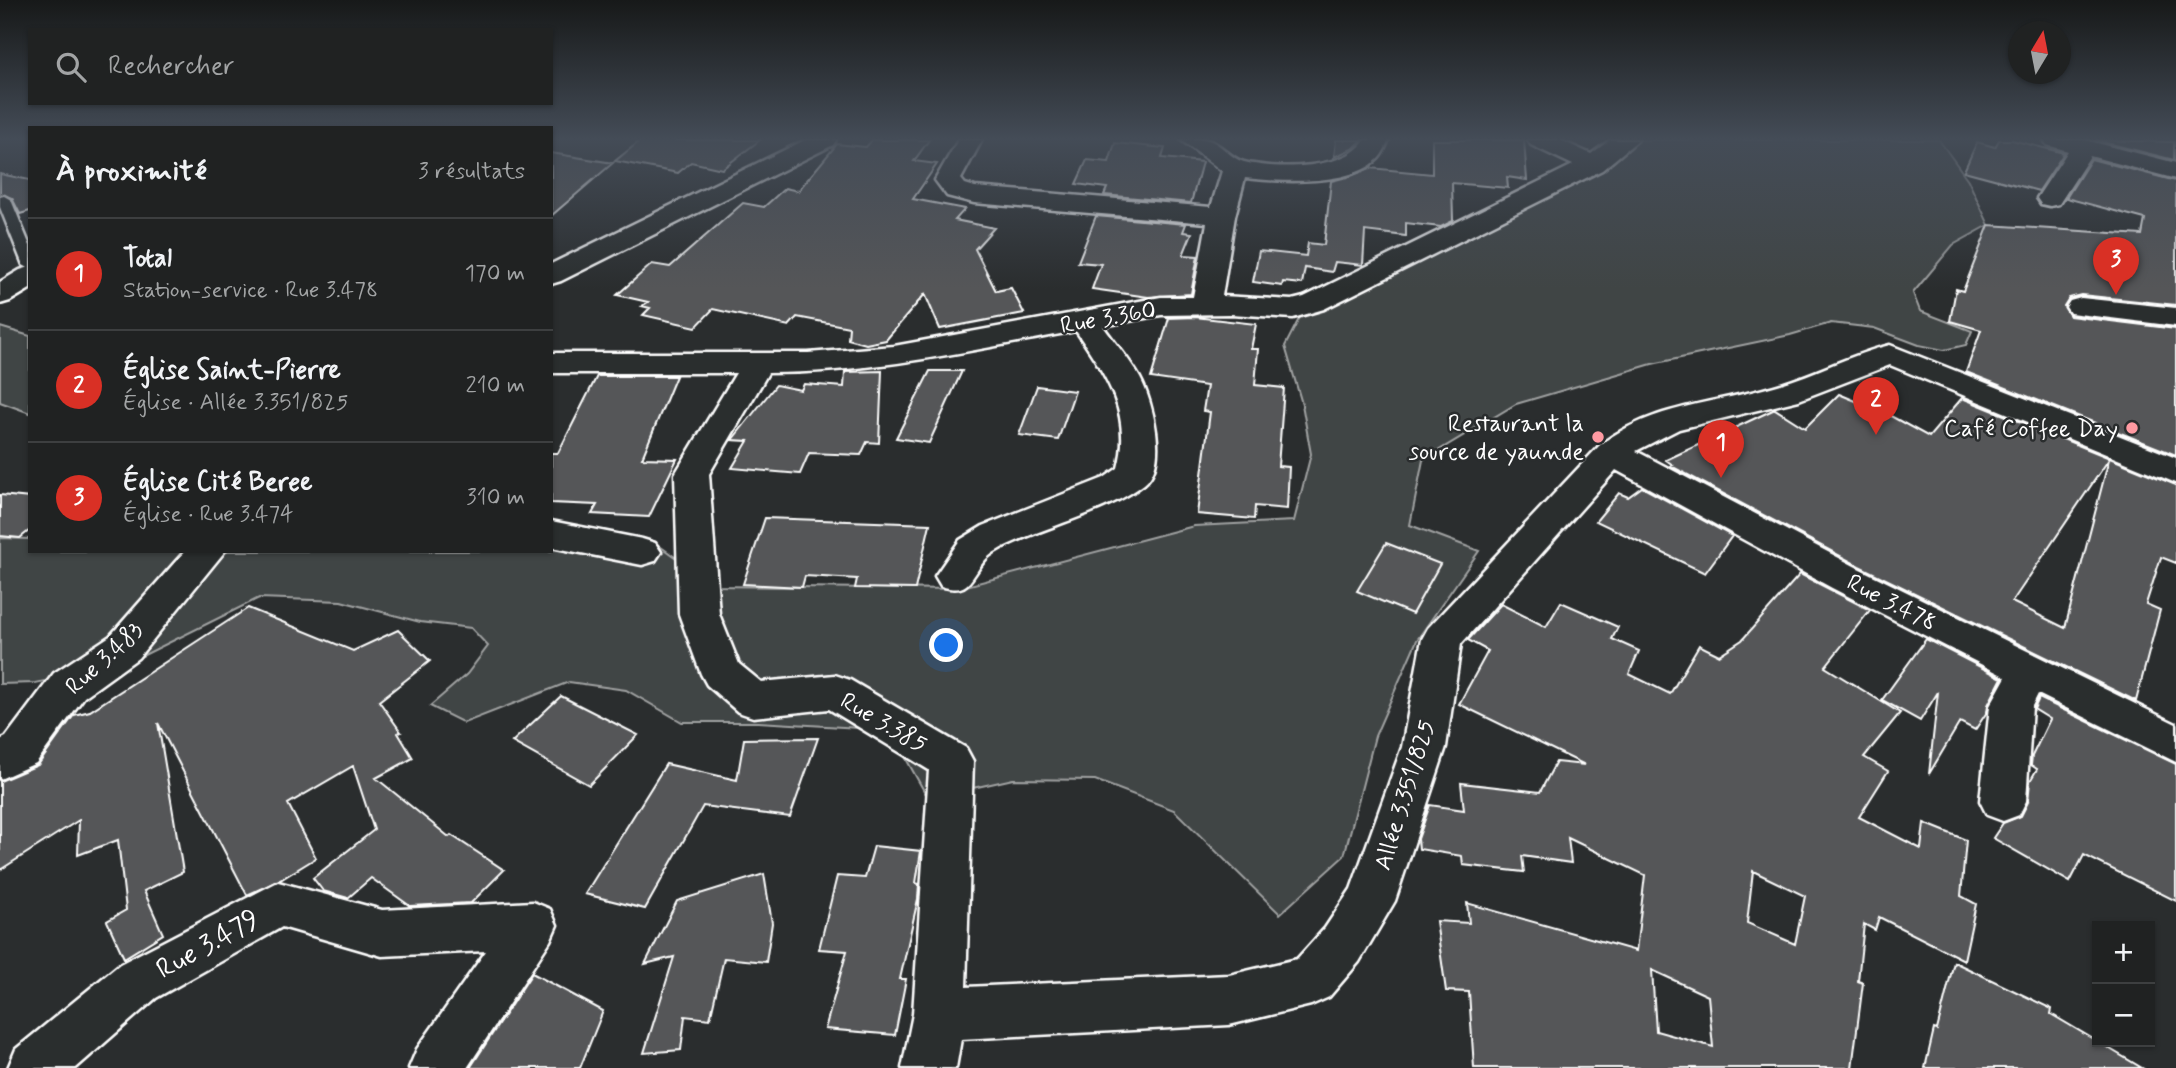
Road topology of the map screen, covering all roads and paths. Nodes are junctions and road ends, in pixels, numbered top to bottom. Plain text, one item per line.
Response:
1 (723, 190) edge
2 (956, 190) edge
3 (1229, 190) edge
4 (1543, 190) edge
5 (2055, 190) edge
6 (2050, 198) dead end
7 (5, 200) dead end
8 (1222, 216) junction
9 (553, 274) edge
10 (21, 286) edge
11 (1206, 304) junction
12 (2081, 307) dead end
13 (2176, 317) edge
14 (1084, 321) junction
15 (553, 363) edge
16 (757, 364) junction
17 (1612, 453) junction
18 (2176, 471) edge
19 (553, 534) edge
20 (642, 552) dead end
21 (205, 553) edge
22 (954, 576) dead end
23 (2030, 671) junction
24 (2176, 744) edge
25 (0, 761) edge
26 (2003, 801) dead end
27 (939, 1014) junction
28 (35, 1068) edge
29 (436, 1068) edge
30 (929, 1068) edge

1 - 9 street
2 - 8 street
3 - 8 street
4 - 11 street, Rue 3.360
5 - 6 street
7 - 10 lane
8 - 11 street
11 - 14 street, Rue 3.360
12 - 13 street
14 - 16 street, Rue 3.360
14 - 22 street
15 - 16 street, Rue 3.360
16 - 27 street, Rue 3.385
17 - 18 street, Allée 3.351/825
17 - 23 street, Rue 3.478
17 - 27 street, Allée 3.351/825
19 - 20 street
21 - 25 street, Rue 3.483
23 - 24 street, Rue 3.478
23 - 26 street
27 - 30 street, Rue 3.385
28 - 29 street, Rue 3.479

